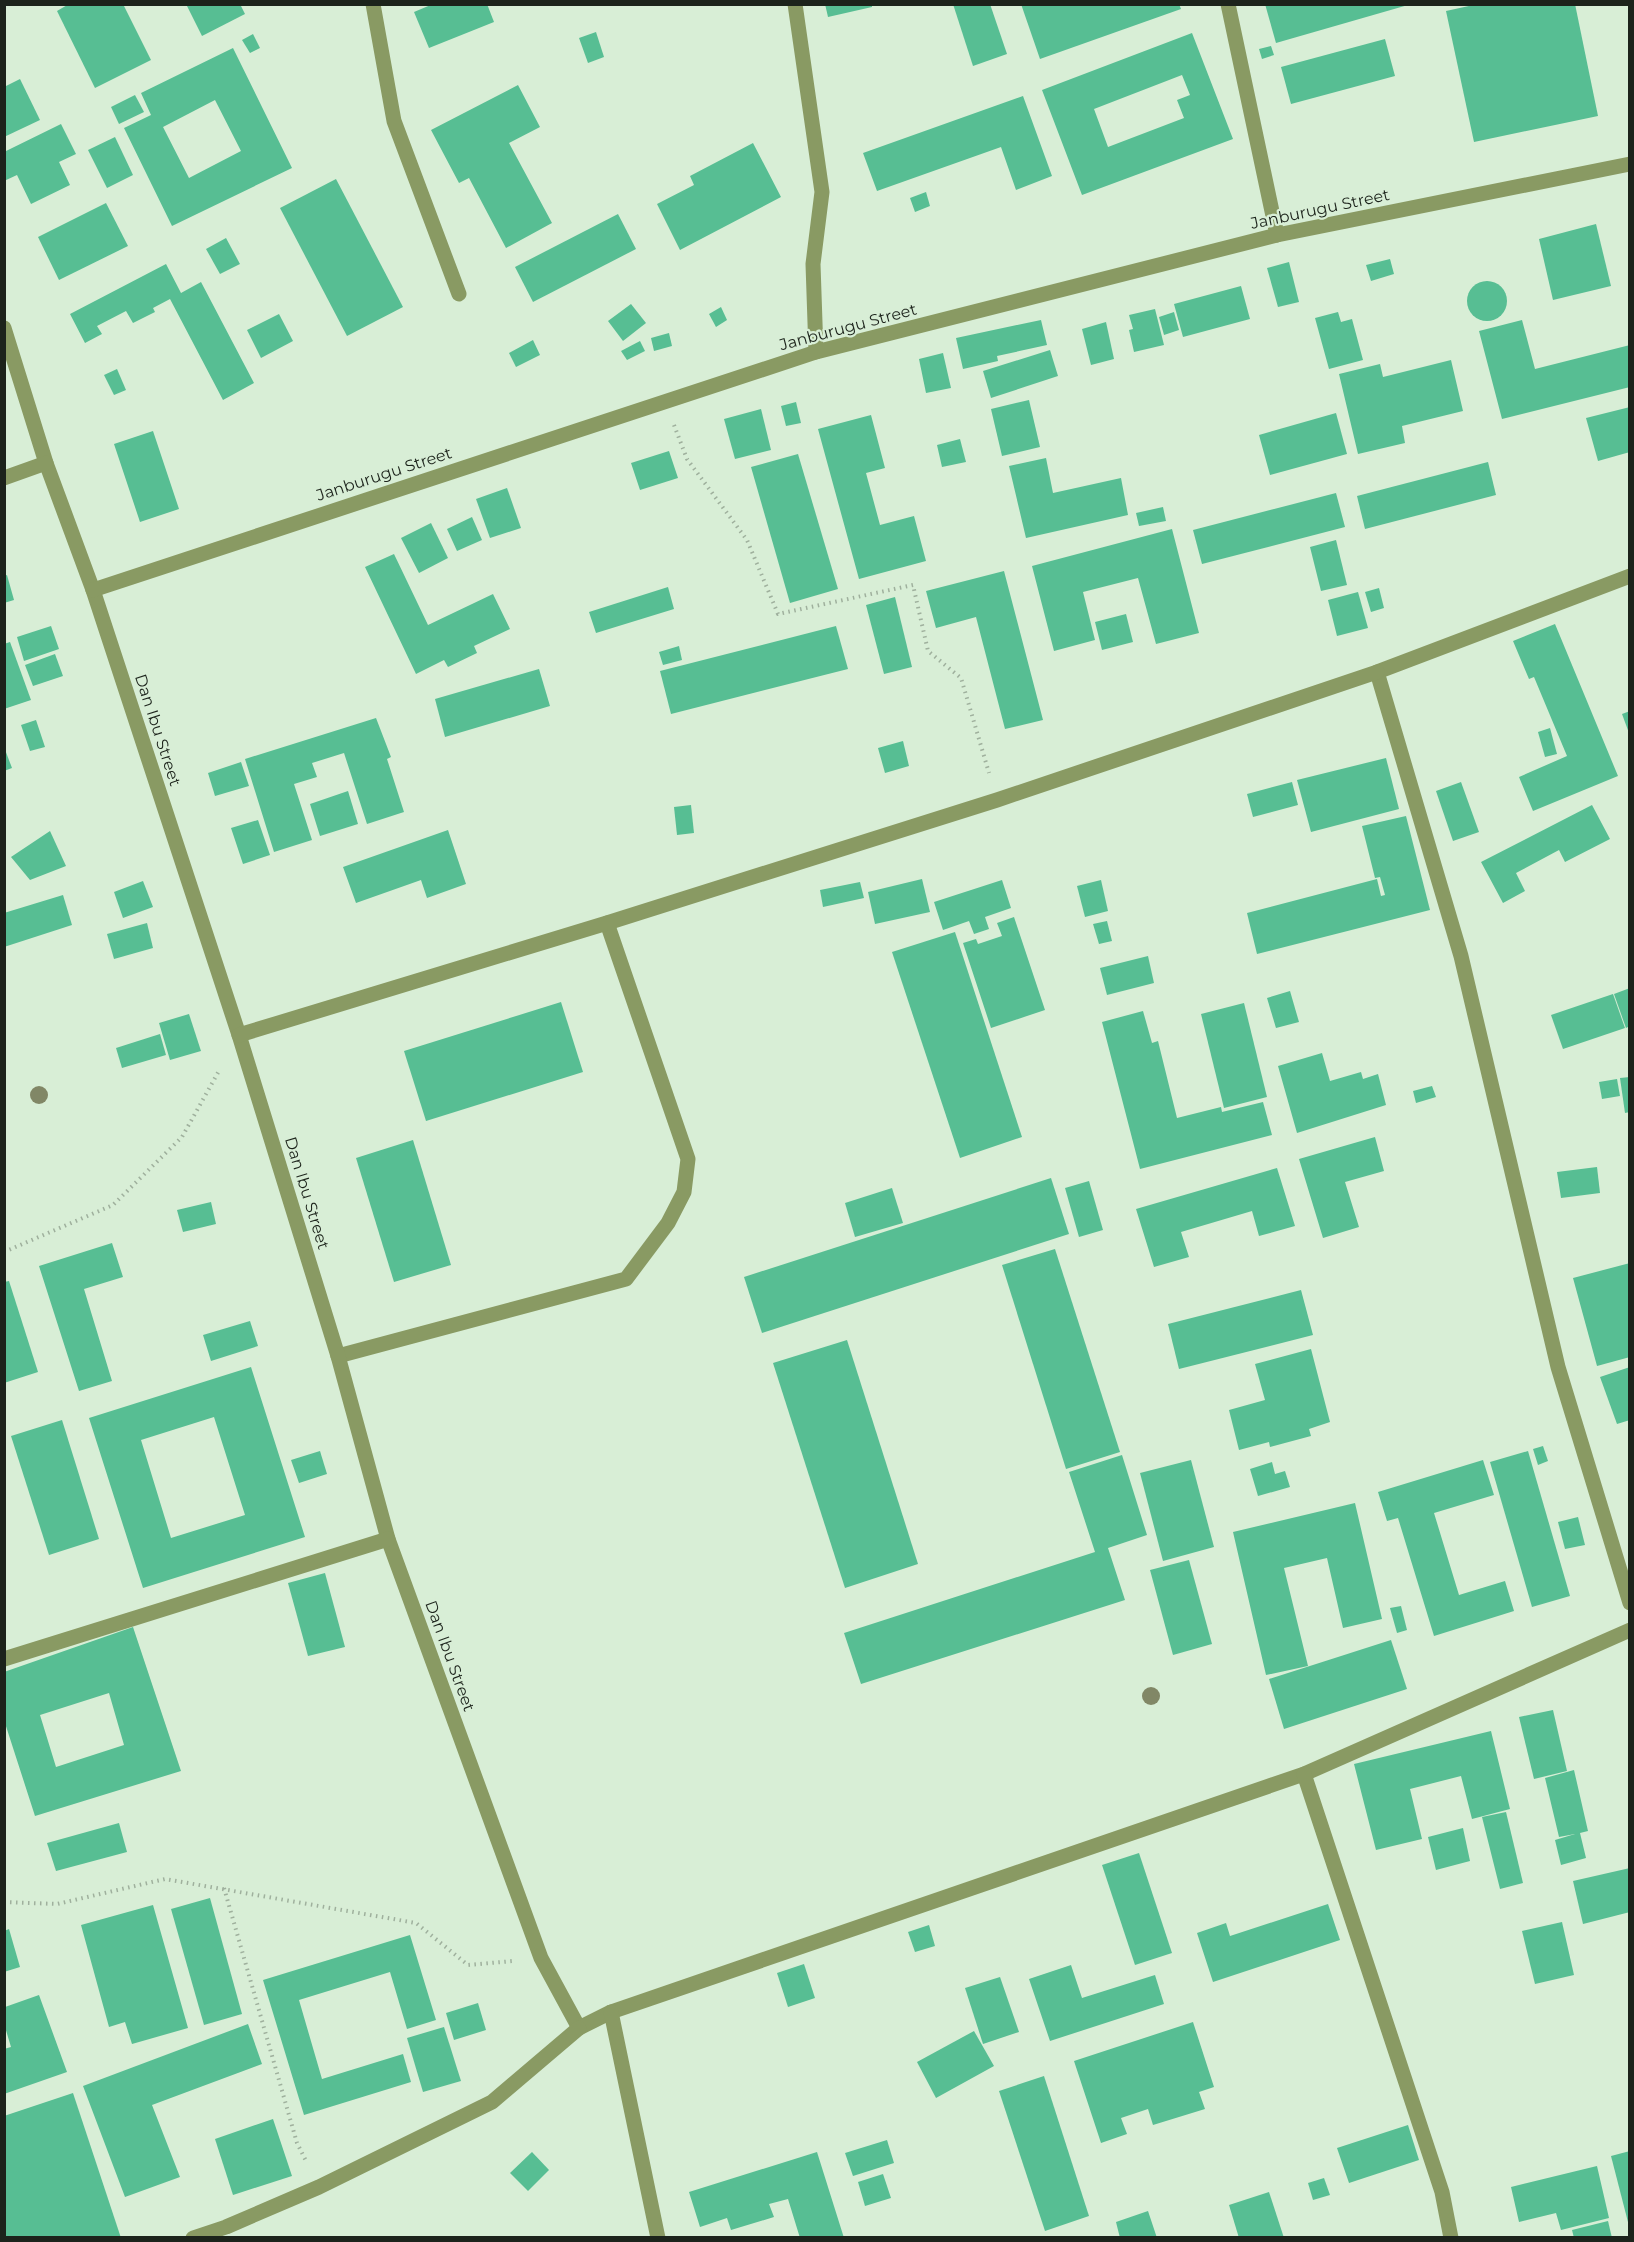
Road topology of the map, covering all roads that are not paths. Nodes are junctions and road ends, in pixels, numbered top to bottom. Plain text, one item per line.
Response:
1 (373, 4) edge
2 (795, 4) edge
3 (1228, 4) edge
4 (1629, 164) edge
5 (1277, 235) junction
6 (459, 294) dead end
7 (4, 328) edge
8 (816, 352) junction
9 (46, 463) junction
10 (4, 478) edge
11 (1629, 576) edge
12 (93, 590) junction
13 (1377, 672) junction
14 (607, 923) junction
15 (239, 1035) junction
16 (338, 1356) junction
17 (388, 1539) junction
18 (1629, 1603) edge
19 (1629, 1630) edge
20 (4, 1659) edge
21 (1304, 1774) junction
22 (611, 2012) junction
23 (579, 2028) junction
24 (193, 2238) edge
25 (658, 2238) edge
26 (1451, 2238) edge

1 - 6 street
2 - 8 street
3 - 5 street
4 - 5 street, Janburugu Street
5 - 8 street, Janburugu Street
7 - 9 street, Dan Ibu Street
8 - 12 street, Janburugu Street
9 - 10 street
9 - 12 street, Dan Ibu Street
11 - 13 street
12 - 15 street, Dan Ibu Street
13 - 14 street
13 - 18 street
14 - 15 street
14 - 16 street
15 - 16 street, Dan Ibu Street
16 - 17 street, Dan Ibu Street
17 - 20 street
17 - 23 street, Dan Ibu Street
19 - 21 street
21 - 22 street
21 - 26 street
22 - 23 street
22 - 25 street
23 - 24 street

